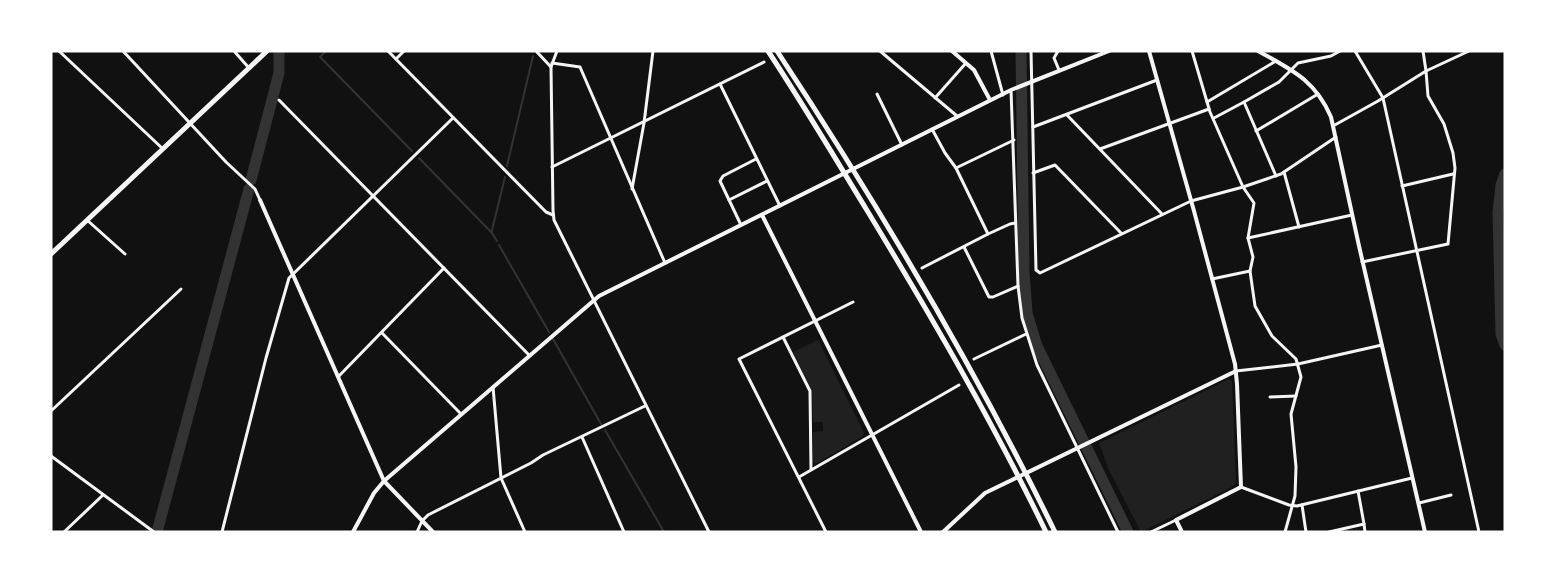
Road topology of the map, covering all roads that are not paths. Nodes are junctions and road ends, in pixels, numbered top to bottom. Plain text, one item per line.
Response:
1 (59, 51) edge
2 (123, 51) edge
3 (234, 51) edge
4 (267, 51) edge
5 (388, 51) edge
6 (404, 51) edge
7 (536, 51) edge
8 (557, 51) edge
9 (653, 51) edge
10 (768, 51) edge
11 (777, 51) edge
12 (880, 51) edge
13 (952, 51) edge
14 (991, 51) edge
15 (1031, 51) edge
16 (1058, 51) edge
17 (1109, 51) edge
18 (1149, 51) edge
19 (1192, 51) edge
20 (1258, 51) edge
21 (1340, 51) edge
22 (1355, 51) edge
23 (1423, 51) edge
24 (1457, 51) edge
25 (1470, 51) edge
26 (1458, 56) junction
27 (396, 59) junction
28 (1276, 61) junction
29 (764, 62) dead end
30 (966, 63) junction
31 (552, 65) junction
32 (249, 68) junction
33 (1059, 70) junction
34 (1292, 71) junction
35 (1426, 71) junction
36 (1157, 80) junction
37 (1031, 82) junction
38 (720, 84) junction
39 (1013, 89) junction
40 (1319, 93) junction
41 (877, 94) dead end
42 (1003, 95) junction
43 (935, 98) junction
44 (1383, 98) junction
45 (279, 100) dead end
46 (990, 100) junction
47 (1207, 102) junction
48 (1244, 102) junction
49 (1209, 109) junction
50 (1067, 115) junction
51 (957, 116) junction
52 (453, 118) junction
53 (1214, 118) junction
54 (644, 122) junction
55 (1169, 123) junction
56 (190, 124) junction
57 (1333, 126) junction
58 (1033, 127) junction
59 (932, 129) junction
60 (1256, 131) junction
61 (1336, 137) junction
62 (611, 139) junction
63 (1014, 140) junction
64 (902, 145) junction
65 (163, 149) junction
66 (1100, 149) junction
67 (756, 159) junction
68 (552, 167) junction
69 (956, 168) junction
70 (853, 169) junction
71 (1284, 172) junction
72 (844, 173) junction
73 (1034, 173) junction
74 (1454, 174) junction
75 (1276, 176) junction
76 (767, 181) junction
77 (1402, 186) junction
78 (1243, 187) junction
79 (632, 190) junction
80 (374, 196) junction
81 (260, 200) joint
82 (729, 200) junction
83 (1191, 201) junction
84 (780, 206) junction
85 (1162, 214) junction
86 (553, 215) junction
87 (762, 215) junction
88 (1352, 215) junction
89 (87, 220) junction
90 (1015, 223) junction
91 (741, 225) junction
92 (1299, 227) junction
93 (1121, 233) junction
94 (988, 234) junction
95 (1248, 238) junction
96 (964, 247) junction
97 (1417, 251) junction
98 (51, 254) edge
99 (125, 254) dead end
100 (1362, 262) junction
101 (665, 263) junction
102 (444, 268) junction
103 (922, 268) dead end
104 (1250, 271) junction
105 (293, 276) junction
106 (1212, 279) junction
107 (1018, 286) junction
108 (181, 289) dead end
109 (593, 300) junction
110 (853, 302) dead end
111 (815, 321) junction
112 (382, 333) junction
113 (1026, 334) junction
114 (783, 337) junction
115 (1382, 345) junction
116 (529, 354) junction
117 (974, 358) dead end
118 (1298, 364) junction
119 (1236, 371) junction
120 (338, 377) junction
121 (959, 385) dead end
122 (493, 386) junction
123 (1296, 396) junction
124 (1270, 397) dead end
125 (646, 406) junction
126 (51, 411) edge
127 (461, 414) junction
128 (872, 435) junction
129 (582, 437) junction
130 (1078, 447) junction
131 (51, 456) edge
132 (811, 469) junction
133 (1026, 473) junction
134 (799, 477) junction
135 (1018, 477) junction
136 (501, 478) junction
137 (1412, 478) junction
138 (384, 481) junction
139 (1241, 487) junction
140 (1358, 492) junction
141 (103, 495) junction
142 (1451, 495) dead end
143 (1419, 502) junction
144 (1302, 505) junction
145 (1293, 506) junction
146 (1176, 520) junction
147 (422, 521) junction
148 (1364, 524) junction
149 (707, 531) edge
150 (64, 532) edge
151 (153, 532) edge
152 (222, 532) edge
153 (353, 532) edge
154 (417, 532) edge
155 (433, 532) edge
156 (525, 532) edge
157 (624, 532) edge
158 (826, 532) edge
159 (921, 532) edge
160 (943, 532) edge
161 (1046, 532) edge
162 (1055, 532) edge
163 (1118, 532) edge
164 (1151, 532) edge
165 (1182, 532) edge
166 (1286, 532) edge
167 (1306, 532) edge
168 (1328, 532) edge
169 (1365, 532) edge
170 (1425, 532) edge
171 (1479, 532) edge

1 - 65 street
2 - 56 street
3 - 32 street
4 - 32 main road
5 - 27 street
6 - 27 street
7 - 31 street
8 - 31 street
9 - 54 street
10 - 72 main road
11 - 70 main road
12 - 43 street
13 - 30 street
14 - 42 street
15 - 37 street
16 - 33 street
17 - 33 street
18 - 36 street
19 - 47 street
20 - 28 street
21 - 34 street
22 - 44 street
23 - 35 street
24 - 26 street
25 - 26 street
26 - 35 street
27 - 52 street
28 - 34 street
28 - 47 street
29 - 38 street
30 - 43 street
30 - 46 street
31 - 62 street
31 - 68 street
32 - 56 main road
33 - 37 street
34 - 40 street
34 - 48 street
35 - 44 street
35 - 74 street
36 - 50 street
36 - 55 street
37 - 39 street
37 - 58 street
38 - 54 street
38 - 67 street
39 - 42 street
39 - 63 street
40 - 57 street
40 - 60 street
41 - 64 street
42 - 46 street
43 - 51 street
44 - 57 street
44 - 77 street
45 - 80 street
46 - 51 street
47 - 49 street
48 - 53 street
48 - 60 street
49 - 53 street
49 - 55 street
50 - 58 street
50 - 66 street
51 - 59 street
52 - 80 street
52 - 86 street
53 - 78 street
54 - 62 street
54 - 79 street
55 - 66 street
55 - 83 street
56 - 65 main road
56 - 81 street
57 - 61 street
58 - 73 street
59 - 64 street
59 - 69 street
60 - 75 street
61 - 71 street
61 - 88 street
62 - 68 street
62 - 79 street
63 - 69 street
63 - 90 street
64 - 70 street
65 - 89 main road
66 - 85 street
67 - 76 street
67 - 82 street
68 - 86 street
69 - 94 street
70 - 72 street
70 - 133 main road
71 - 75 street
71 - 92 street
72 - 84 street
72 - 135 main road
73 - 93 street
73 - 93 street
74 - 77 street
74 - 97 street
75 - 78 street
76 - 82 street
76 - 84 street
77 - 97 street
78 - 83 street
78 - 95 street
79 - 101 street
80 - 102 street
80 - 105 street
81 - 105 street
82 - 91 street
83 - 85 street
83 - 106 street
84 - 87 street
85 - 93 street
86 - 109 street
87 - 91 street
87 - 111 street
88 - 92 street
88 - 100 street
89 - 98 main road
89 - 99 street
90 - 94 street
90 - 107 street
91 - 101 street
92 - 95 street
94 - 96 street
95 - 104 street
96 - 103 street
96 - 107 street
97 - 100 street
97 - 171 street
100 - 115 street
101 - 109 street
102 - 112 street
102 - 116 street
104 - 106 street
104 - 118 street
105 - 120 street
105 - 152 street
106 - 119 street
107 - 113 street
108 - 126 street
109 - 116 street
109 - 125 street
110 - 111 street
111 - 114 street
111 - 128 street
112 - 120 street
112 - 127 street
113 - 117 street
113 - 130 street
114 - 132 street
114 - 134 street
115 - 118 street
115 - 137 street
116 - 122 street
118 - 119 street
118 - 123 street
119 - 130 street
119 - 139 street
120 - 138 street
121 - 128 street
122 - 127 street
122 - 136 street
123 - 124 street
123 - 145 street
125 - 129 street
125 - 149 street
127 - 138 street
128 - 132 street
128 - 159 street
129 - 136 street
129 - 157 street
130 - 133 street
130 - 163 street
131 - 141 street
132 - 134 street
133 - 135 street
133 - 162 main road
134 - 158 street
135 - 160 street
135 - 161 main road
136 - 147 street
136 - 156 street
137 - 140 street
137 - 143 street
138 - 147 street
138 - 153 street
139 - 145 street
139 - 146 street
140 - 144 street
140 - 148 street
141 - 150 street
141 - 151 street
142 - 143 street
143 - 170 street
144 - 145 street
144 - 167 street
145 - 166 street
146 - 164 street
146 - 165 street
147 - 154 street
147 - 155 street
148 - 168 street
148 - 169 street

